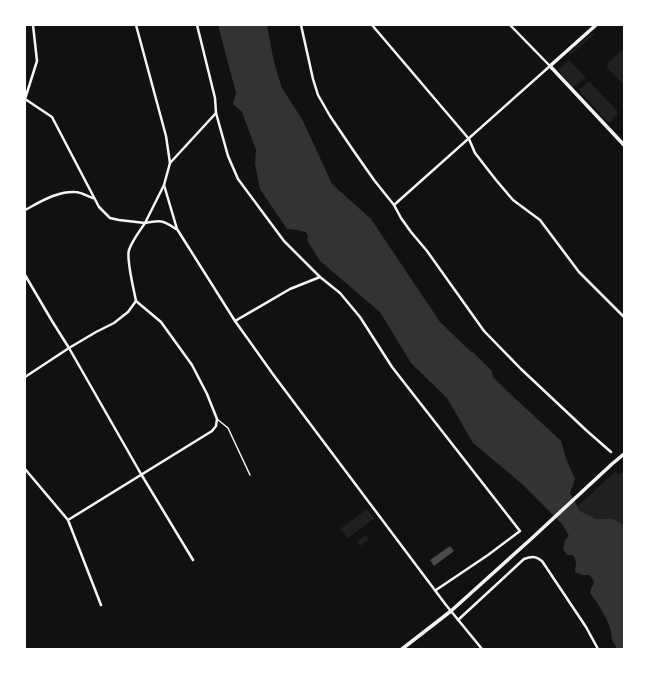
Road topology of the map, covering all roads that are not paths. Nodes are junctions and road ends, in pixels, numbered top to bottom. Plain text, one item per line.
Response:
1 (33, 25) edge
2 (136, 25) edge
3 (197, 25) edge
4 (301, 25) edge
5 (372, 25) edge
6 (510, 25) edge
7 (596, 25) edge
8 (550, 66) junction
9 (25, 99) edge
10 (216, 113) junction
11 (469, 139) junction
12 (624, 145) edge
13 (170, 163) junction
14 (164, 185) junction
15 (93, 198) junction
16 (394, 205) junction
17 (25, 210) edge
18 (145, 223) junction
19 (177, 229) junction
20 (25, 275) edge
21 (320, 277) junction
22 (136, 301) junction
23 (624, 317) edge
24 (235, 321) junction
25 (69, 348) junction
26 (25, 377) edge
27 (217, 419) junction
28 (612, 452) dead end
29 (624, 454) edge
30 (25, 469) edge
31 (141, 474) junction
32 (250, 475) dead end
33 (68, 520) junction
34 (193, 560) dead end
35 (436, 590) junction
36 (102, 605) dead end
37 (451, 611) junction
38 (458, 620) junction
39 (402, 649) edge
40 (482, 649) edge
41 (598, 649) edge

1 - 9 street
2 - 13 street
3 - 10 street
4 - 16 street
5 - 11 street
6 - 8 street
7 - 8 main road
8 - 11 street
8 - 12 main road
9 - 15 street
10 - 13 street
10 - 21 street
11 - 16 street
11 - 23 street
13 - 14 street
14 - 18 street
14 - 19 street
15 - 17 street
15 - 18 street
16 - 28 street
18 - 19 street
18 - 22 street
19 - 24 street
20 - 25 street
21 - 24 street
21 - 35 street
22 - 25 street
22 - 27 street
24 - 35 street
25 - 26 street
25 - 31 street
27 - 31 street
27 - 32 lane
29 - 37 main road
30 - 33 street
31 - 33 street
31 - 34 street
33 - 36 street
35 - 37 street
37 - 38 street
37 - 39 main road
38 - 40 street
38 - 41 street

